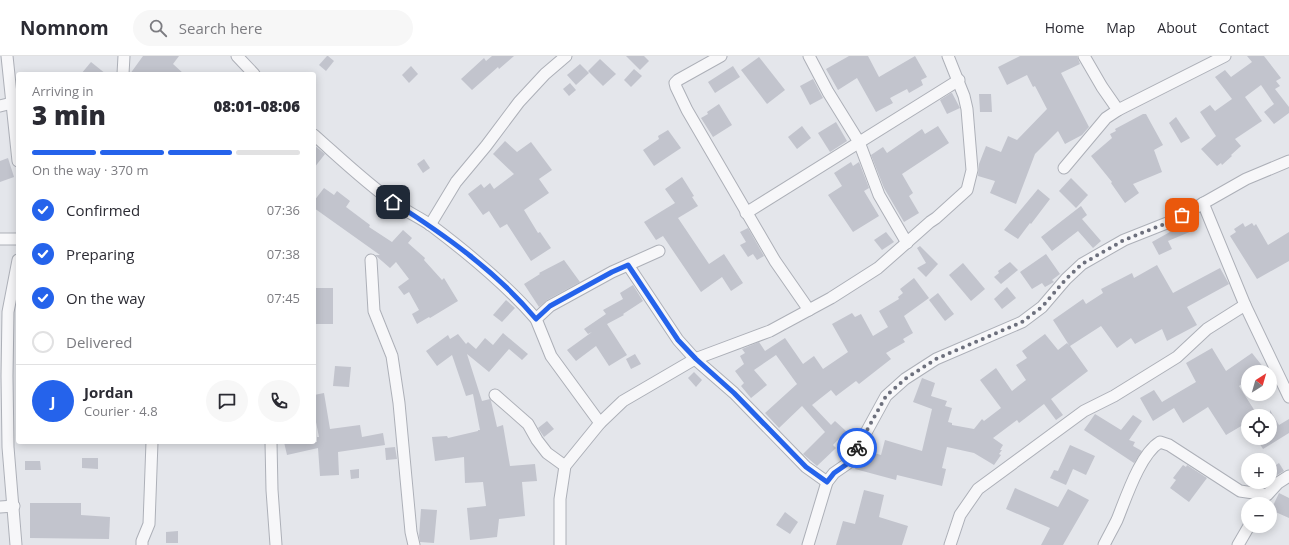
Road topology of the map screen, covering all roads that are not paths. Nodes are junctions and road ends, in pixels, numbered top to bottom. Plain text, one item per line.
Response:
1 (8, 56) edge
2 (124, 56) edge
3 (237, 56) edge
4 (566, 56) edge
5 (721, 56) edge
6 (809, 56) edge
7 (948, 56) edge
8 (1084, 56) edge
9 (1225, 56) edge
10 (123, 72) edge
11 (252, 72) edge
12 (959, 80) junction
13 (12, 103) junction
14 (0, 106) edge
15 (1118, 110) junction
16 (316, 137) edge
17 (16, 142) edge
18 (859, 142) junction
19 (1289, 161) edge
20 (1064, 168) dead end
21 (1203, 203) junction
22 (746, 213) junction
23 (430, 226) junction
24 (0, 239) edge
25 (16, 239) edge
26 (907, 243) junction
27 (659, 251) dead end
28 (371, 260) dead end
29 (628, 265) junction
30 (16, 270) edge
31 (1246, 305) junction
32 (809, 310) junction
33 (536, 319) junction
34 (696, 359) junction
35 (495, 395) dead end
36 (1289, 397) edge
37 (600, 423) junction
38 (152, 444) edge
39 (271, 444) edge
40 (565, 466) junction
41 (1289, 476) edge
42 (827, 482) junction
43 (1256, 497) edge
44 (1266, 497) edge
45 (14, 506) junction
46 (0, 507) edge
47 (1245, 533) edge
48 (16, 545) edge
49 (142, 545) edge
50 (276, 545) edge
51 (414, 545) edge
52 (560, 545) edge
53 (808, 545) edge
54 (950, 545) edge
55 (1104, 545) edge
56 (1238, 545) edge

1 - 13 street
2 - 10 street
3 - 11 street
4 - 23 street
5 - 22 street
6 - 18 street
7 - 12 street
8 - 15 street
9 - 15 street
12 - 18 street
12 - 26 street
13 - 14 street
13 - 17 street
15 - 20 street
16 - 23 street
18 - 22 street
18 - 26 street
19 - 21 street
21 - 31 street
21 - 42 street
22 - 32 street
23 - 33 street
24 - 25 street
26 - 32 street
27 - 29 street
28 - 51 street
29 - 33 street
29 - 34 street
30 - 45 street
31 - 36 street
31 - 54 street
32 - 34 street
33 - 37 street
34 - 37 street
34 - 42 street
35 - 40 street
37 - 40 street
38 - 49 street
39 - 50 street
40 - 52 street
41 - 44 street
42 - 53 street
43 - 55 street
45 - 46 street
45 - 48 street
47 - 56 street

